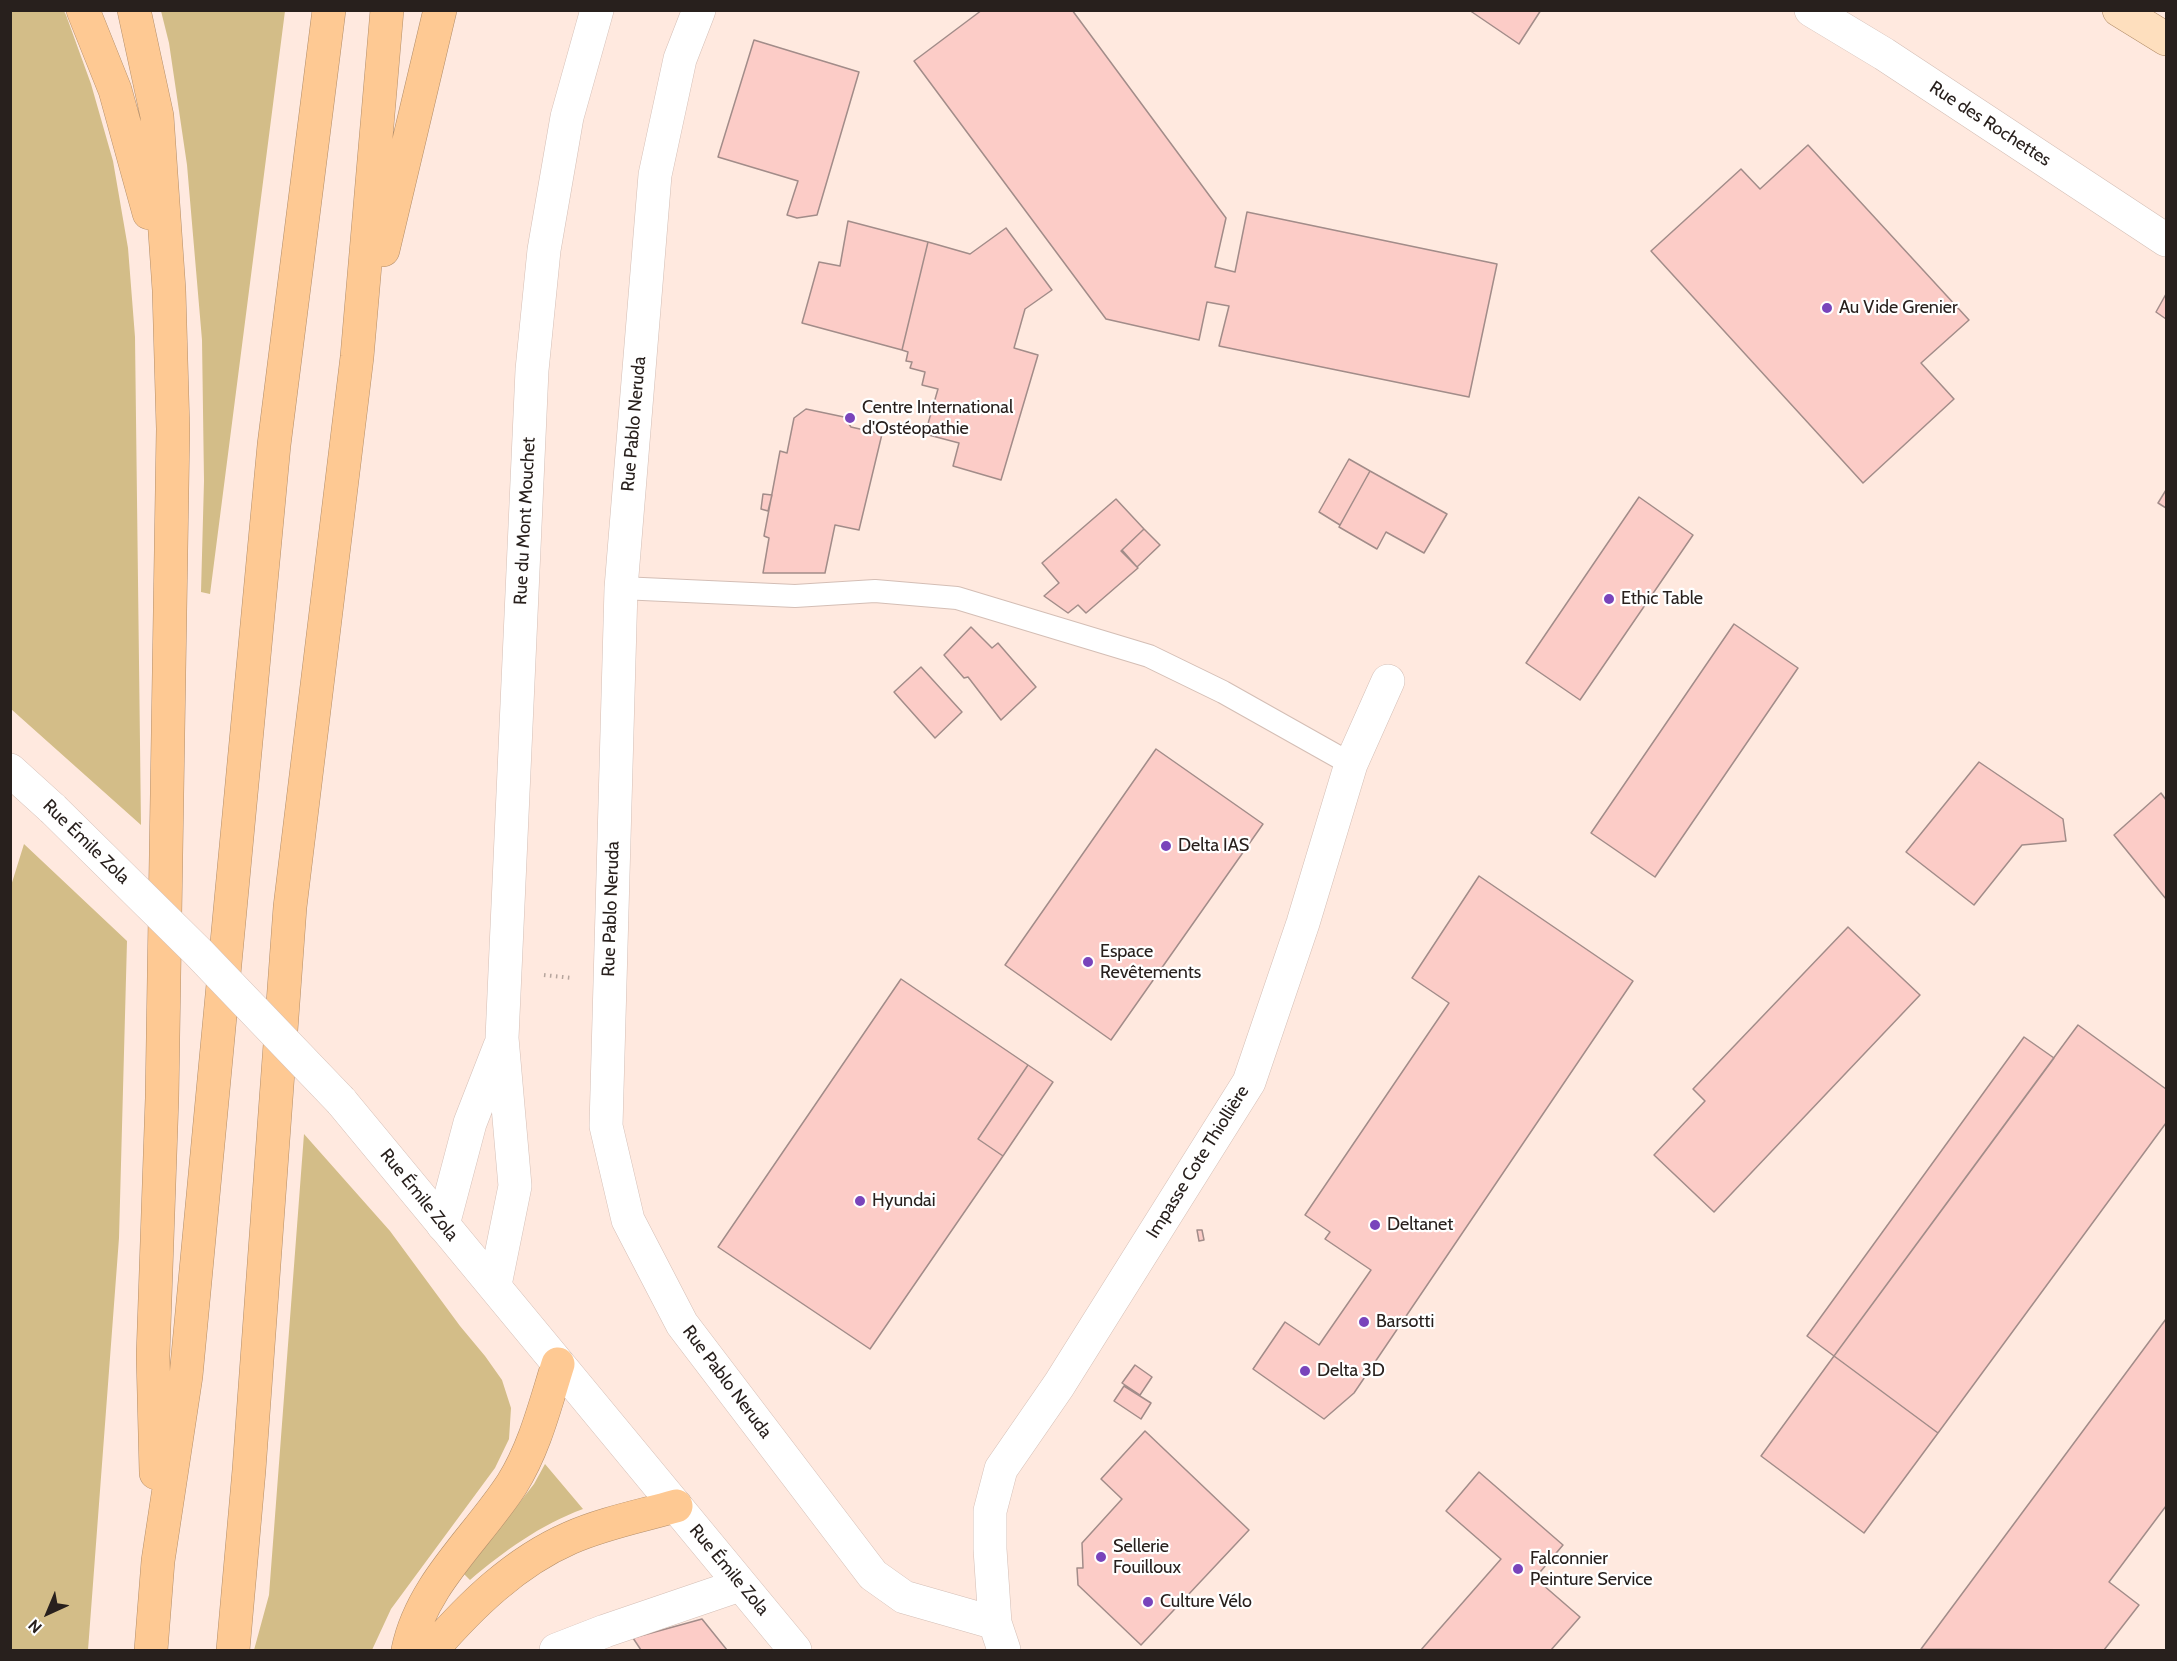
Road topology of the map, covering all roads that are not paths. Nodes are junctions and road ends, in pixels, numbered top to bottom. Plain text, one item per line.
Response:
1 (83, 10) edge
2 (135, 10) edge
3 (329, 10) edge
4 (387, 10) edge
5 (440, 10) edge
6 (597, 10) edge
7 (699, 10) edge
8 (1811, 10) edge
9 (2119, 10) edge
10 (2166, 39) edge
11 (2166, 240) edge
12 (169, 290) junction
13 (357, 357) junction
14 (621, 588) junction
15 (1388, 681) dead end
16 (1352, 764) junction
17 (10, 770) edge
18 (502, 1038) junction
19 (443, 1225) junction
20 (495, 1285) junction
21 (558, 1364) junction
22 (676, 1506) junction
23 (158, 1561) junction
24 (740, 1585) junction
25 (999, 1637) edge
26 (150, 1650) edge
27 (233, 1650) edge
28 (408, 1650) edge
29 (432, 1650) edge
30 (556, 1650) edge
31 (795, 1650) edge

1 - 12 highway
2 - 12 highway
3 - 23 highway
4 - 13 highway
5 - 13 highway
6 - 18 street, Rue du Mont Mouchet
7 - 14 street, Rue Pablo Neruda
8 - 11 street, Rue des Rochettes
9 - 10 main road
12 - 23 highway
13 - 27 highway
14 - 16 lane
14 - 25 street, Rue Pablo Neruda
15 - 16 street, Impasse Cote Thiollière
16 - 25 street, Impasse Cote Thiollière
17 - 19 street, Rue Émile Zola, bridge
18 - 19 street, Rue du Mont Mouchet
18 - 20 street, Rue du Mont Mouchet
19 - 20 street, Rue Émile Zola
20 - 21 street, Rue Émile Zola
21 - 22 street, Rue Émile Zola
21 - 28 highway
22 - 24 street, Rue Émile Zola
22 - 29 highway
23 - 26 highway
24 - 30 street
24 - 31 street, Rue Émile Zola

